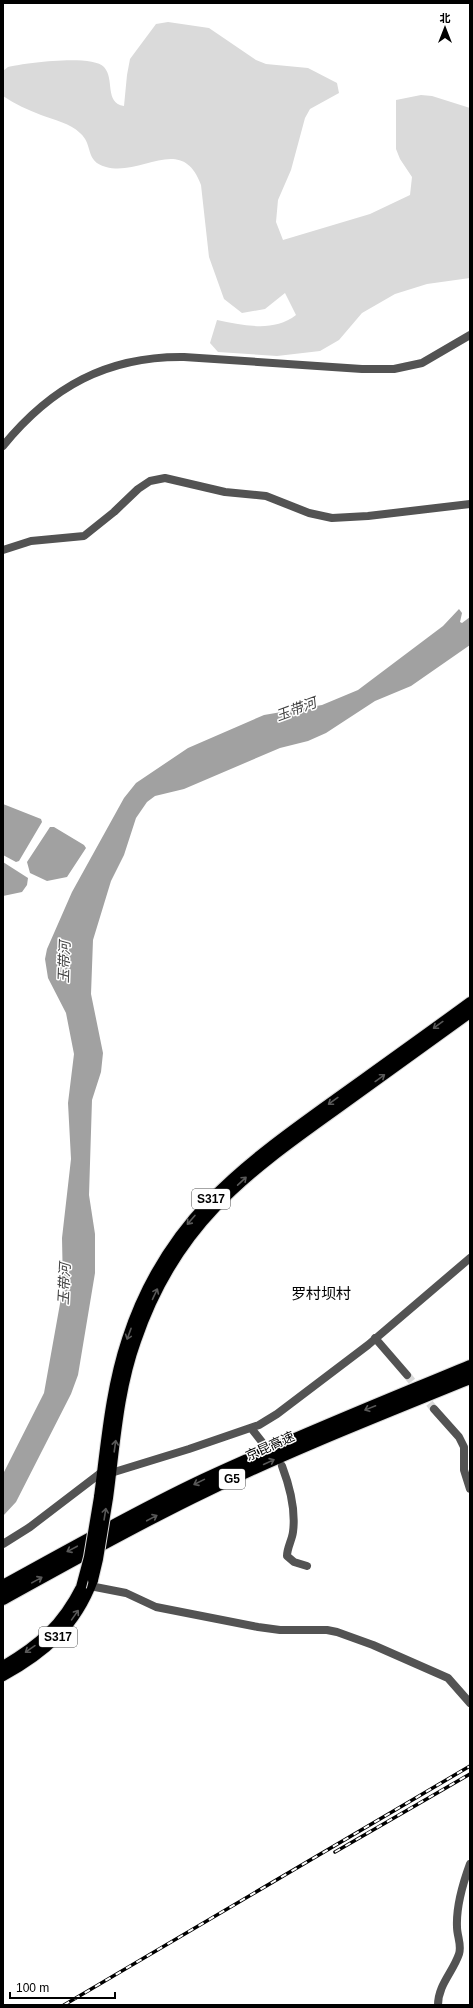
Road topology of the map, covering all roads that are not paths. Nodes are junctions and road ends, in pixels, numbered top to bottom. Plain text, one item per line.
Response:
1 (470, 335) edge
2 (3, 446) edge
3 (470, 504) edge
4 (3, 550) edge
5 (470, 1002) edge
6 (470, 1013) edge
7 (470, 1258) edge
8 (375, 1338) junction
9 (470, 1361) edge
10 (470, 1366) edge
11 (407, 1375) tunnel mouth
12 (470, 1378) edge
13 (470, 1386) edge
14 (392, 1399) junction
15 (434, 1408) tunnel mouth
16 (350, 1427) junction
17 (251, 1428) junction
18 (262, 1442) dead end
19 (282, 1466) dead end
20 (107, 1472) junction
21 (470, 1489) edge
22 (3, 1544) edge
23 (307, 1566) dead end
24 (88, 1584) junction
25 (3, 1586) edge
26 (3, 1599) edge
27 (3, 1666) edge
28 (3, 1676) edge
29 (470, 1703) edge
30 (470, 1864) edge
31 (438, 2005) edge

1 - 2 street
3 - 4 street
5 -> 20 main road, S317
20 -> 6 main road, S317
7 - 8 street
8 - 11 street
8 - 17 street
9 - 14 highway
10 - 14 highway, 京昆高速 / G5
12 - 16 highway, 京昆高速 / G5
13 - 16 highway
14 -> 25 highway, 京昆高速 / G5
15 - 21 street
26 -> 16 highway, 京昆高速 / G5
17 - 18 street
17 - 20 street
19 - 23 street
20 - 22 street
20 - 24 main road, S317, bridge
24 -> 27 main road, S317
28 -> 24 main road, S317
24 - 29 street
30 - 31 street

